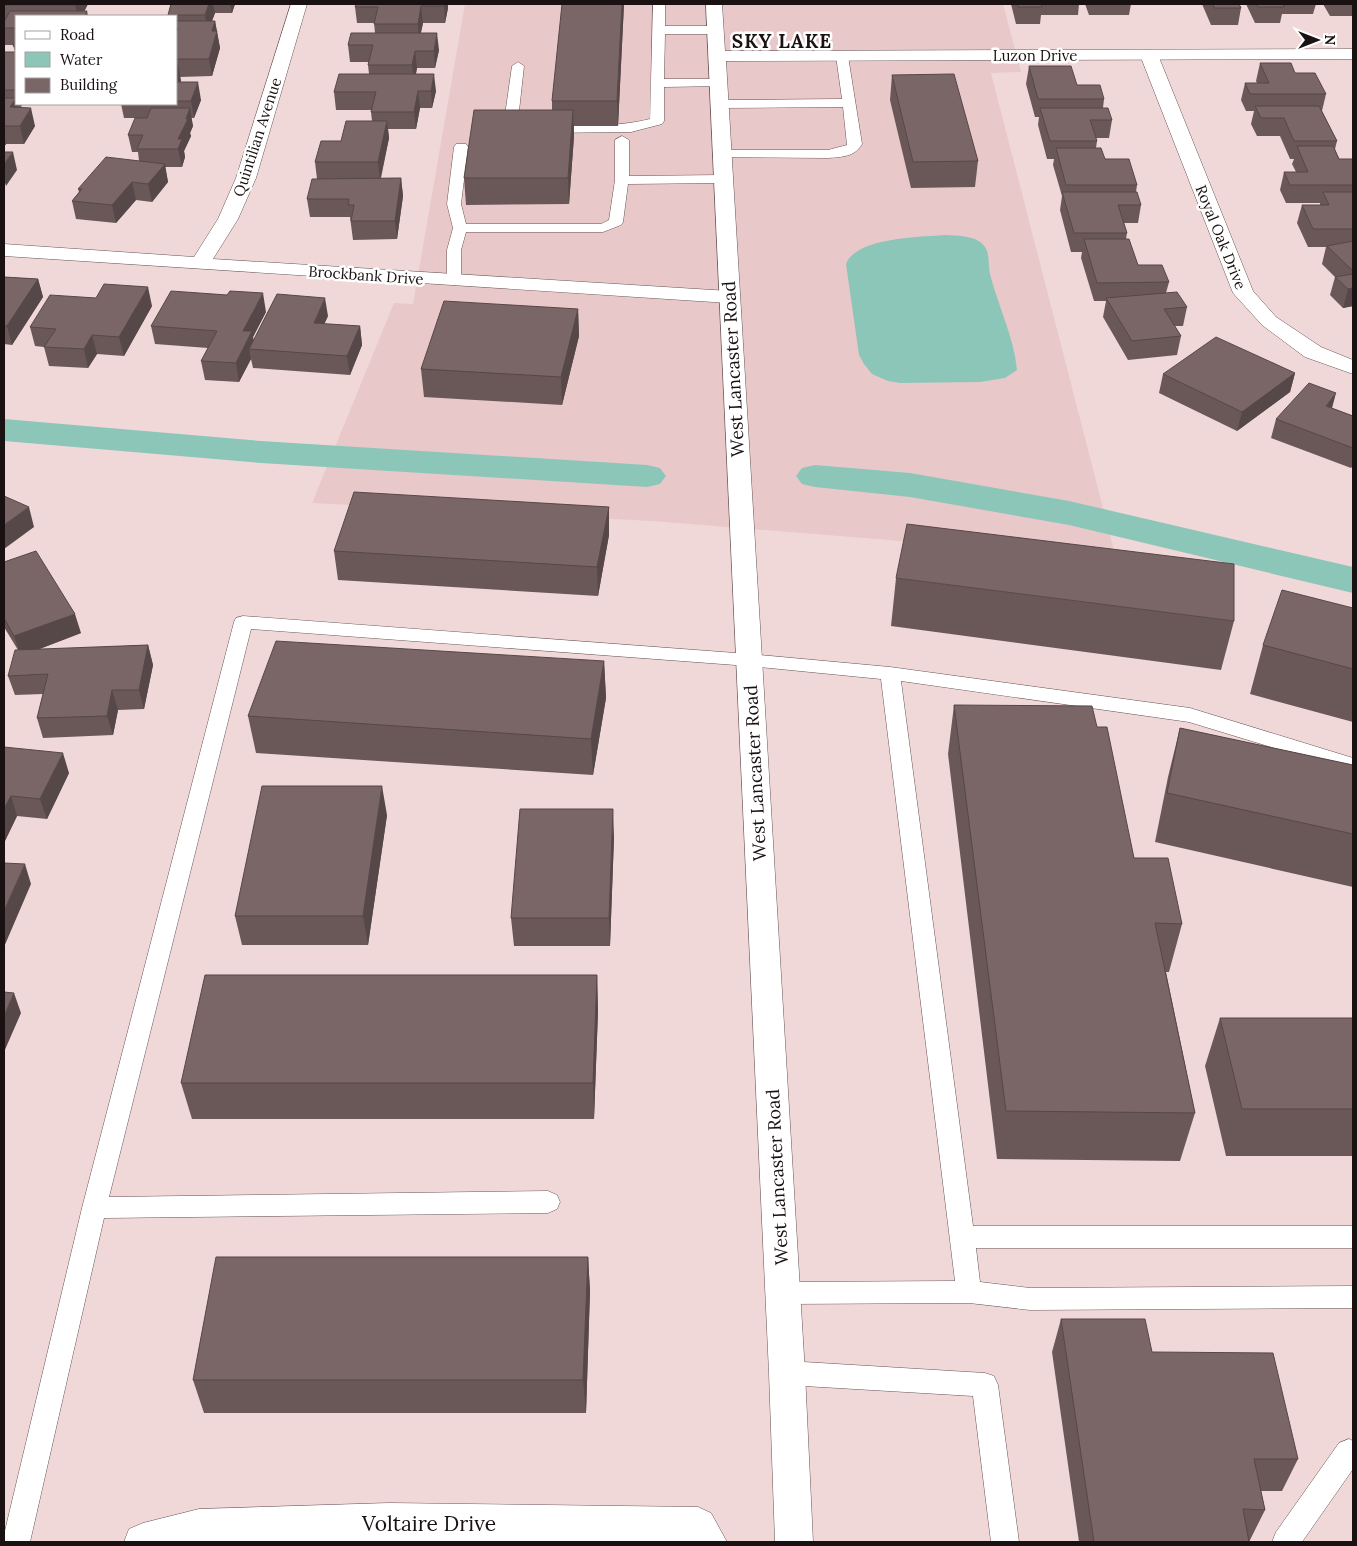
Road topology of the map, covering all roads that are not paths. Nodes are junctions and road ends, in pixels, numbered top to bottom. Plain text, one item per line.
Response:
1 (299, 4) edge
2 (659, 4) edge
3 (714, 4) edge
4 (659, 30) junction
5 (716, 30) junction
6 (1353, 54) edge
7 (1149, 55) junction
8 (717, 56) junction
9 (842, 56) junction
10 (518, 66) dead end
11 (718, 83) junction
12 (658, 84) junction
13 (849, 103) junction
14 (720, 104) junction
15 (622, 140) dead end
16 (461, 147) dead end
17 (722, 154) junction
18 (723, 179) junction
19 (622, 180) junction
20 (460, 228) junction
21 (4, 250) edge
22 (200, 264) junction
23 (454, 280) junction
24 (729, 297) junction
25 (1353, 368) edge
26 (749, 660) junction
27 (890, 673) junction
28 (1353, 765) edge
29 (548, 1202) dead end
30 (94, 1208) junction
31 (964, 1237) junction
32 (1353, 1237) edge
33 (783, 1292) junction
34 (969, 1292) junction
35 (1353, 1297) edge
36 (787, 1373) junction
37 (1349, 1452) dead end
38 (16, 1542) edge
39 (143, 1542) edge
40 (708, 1542) edge
41 (794, 1542) edge
42 (1005, 1542) edge
43 (1286, 1542) edge

1 - 22 street, Quintilian Avenue
2 - 4 lane
3 - 5 street, West Lancaster Road
4 - 5 lane
4 - 12 lane
5 - 8 street, West Lancaster Road
6 - 7 street, Luzon Drive
7 - 9 street, Luzon Drive
7 - 25 street, Royal Oak Drive
8 - 9 street, Luzon Drive
8 - 11 street, West Lancaster Road
9 - 13 lane
10 - 12 lane
11 - 12 lane
11 - 14 street, West Lancaster Road
13 - 14 lane
13 - 17 lane
14 - 17 street, West Lancaster Road
15 - 19 lane
16 - 20 lane
17 - 18 street, West Lancaster Road
18 - 19 lane
18 - 24 street, West Lancaster Road
19 - 20 lane
20 - 23 lane
21 - 22 street, Brockbank Drive
22 - 23 street, Brockbank Drive
23 - 24 street, Brockbank Drive
24 - 26 street, West Lancaster Road
26 - 27 lane
26 - 30 lane
26 - 33 street, West Lancaster Road
27 - 28 lane
27 - 31 lane
29 - 30 lane
30 - 38 lane
31 - 32 lane
31 - 34 lane
33 - 34 lane
33 - 36 street, West Lancaster Road
34 - 35 lane
36 - 41 street, West Lancaster Road
36 - 42 lane
37 - 43 lane
39 - 40 street, Voltaire Drive

